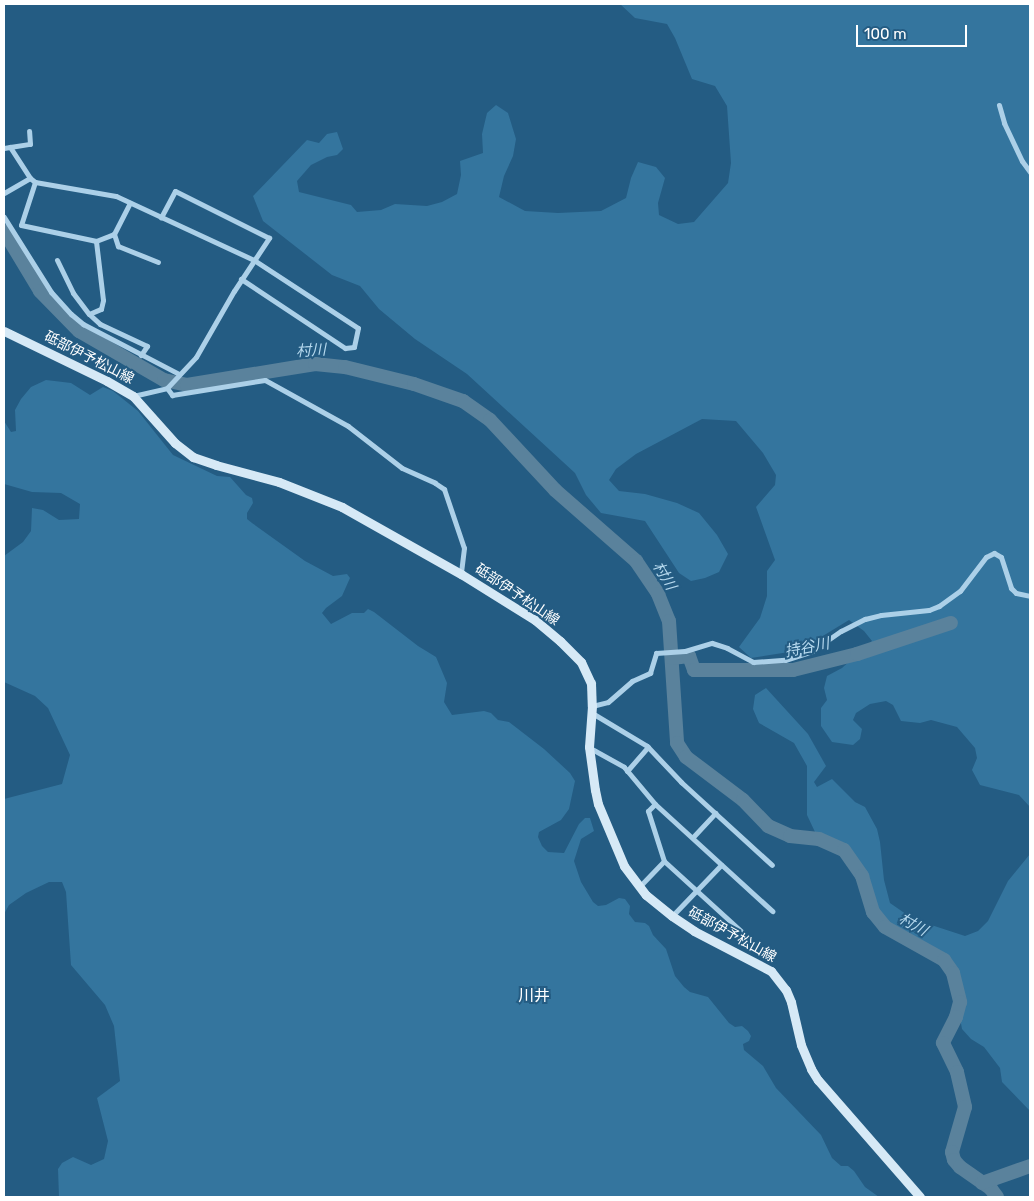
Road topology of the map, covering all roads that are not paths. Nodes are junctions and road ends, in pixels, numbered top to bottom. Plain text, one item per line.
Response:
1 (999, 105) dead end
2 (29, 132) dead end
3 (7, 148) edge
4 (1030, 172) edge
5 (32, 180) junction
6 (4, 193) edge
7 (130, 202) junction
8 (4, 217) edge
9 (161, 217) junction
10 (114, 234) junction
11 (96, 242) junction
12 (57, 260) dead end
13 (254, 260) junction
14 (158, 262) dead end
15 (241, 279) junction
16 (89, 314) junction
17 (4, 331) edge
18 (142, 354) junction
19 (178, 376) junction
20 (167, 388) junction
21 (133, 396) junction
22 (461, 574) junction
23 (1030, 596) edge
24 (592, 710) junction
25 (589, 747) junction
26 (648, 747) junction
27 (627, 771) junction
28 (655, 804) junction
29 (715, 814) junction
30 (693, 837) junction
31 (664, 861) junction
32 (721, 865) junction
33 (772, 865) dead end
34 (638, 888) junction
35 (698, 890) junction
36 (772, 911) dead end
37 (672, 916) junction
38 (744, 933) dead end
39 (920, 1197) edge

1 - 4 street
2 - 3 street
3 - 5 street
5 - 6 street
5 - 7 street
5 - 11 street
7 - 9 street
7 - 10 street
8 - 18 street
9 - 13 street
9 - 13 street
10 - 11 street
10 - 14 street
11 - 16 street
12 - 16 street
13 - 15 street
13 - 15 street
15 - 19 street
16 - 18 street
17 - 21 main road, 砥部伊予松山線
18 - 19 street
19 - 20 street
20 - 21 street
20 - 22 street
21 - 22 main road, 砥部伊予松山線
22 - 24 main road, 砥部伊予松山線
23 - 24 street
24 - 25 main road, 砥部伊予松山線
24 - 26 street
25 - 27 street
25 - 34 main road, 砥部伊予松山線
26 - 27 street
26 - 29 street
27 - 28 street
28 - 30 street
28 - 31 street
29 - 30 street
29 - 33 street
30 - 32 street
31 - 34 street
31 - 35 street
32 - 35 street
32 - 36 street
34 - 37 main road, 砥部伊予松山線
35 - 37 street
35 - 38 street
37 - 39 main road, 砥部伊予松山線

